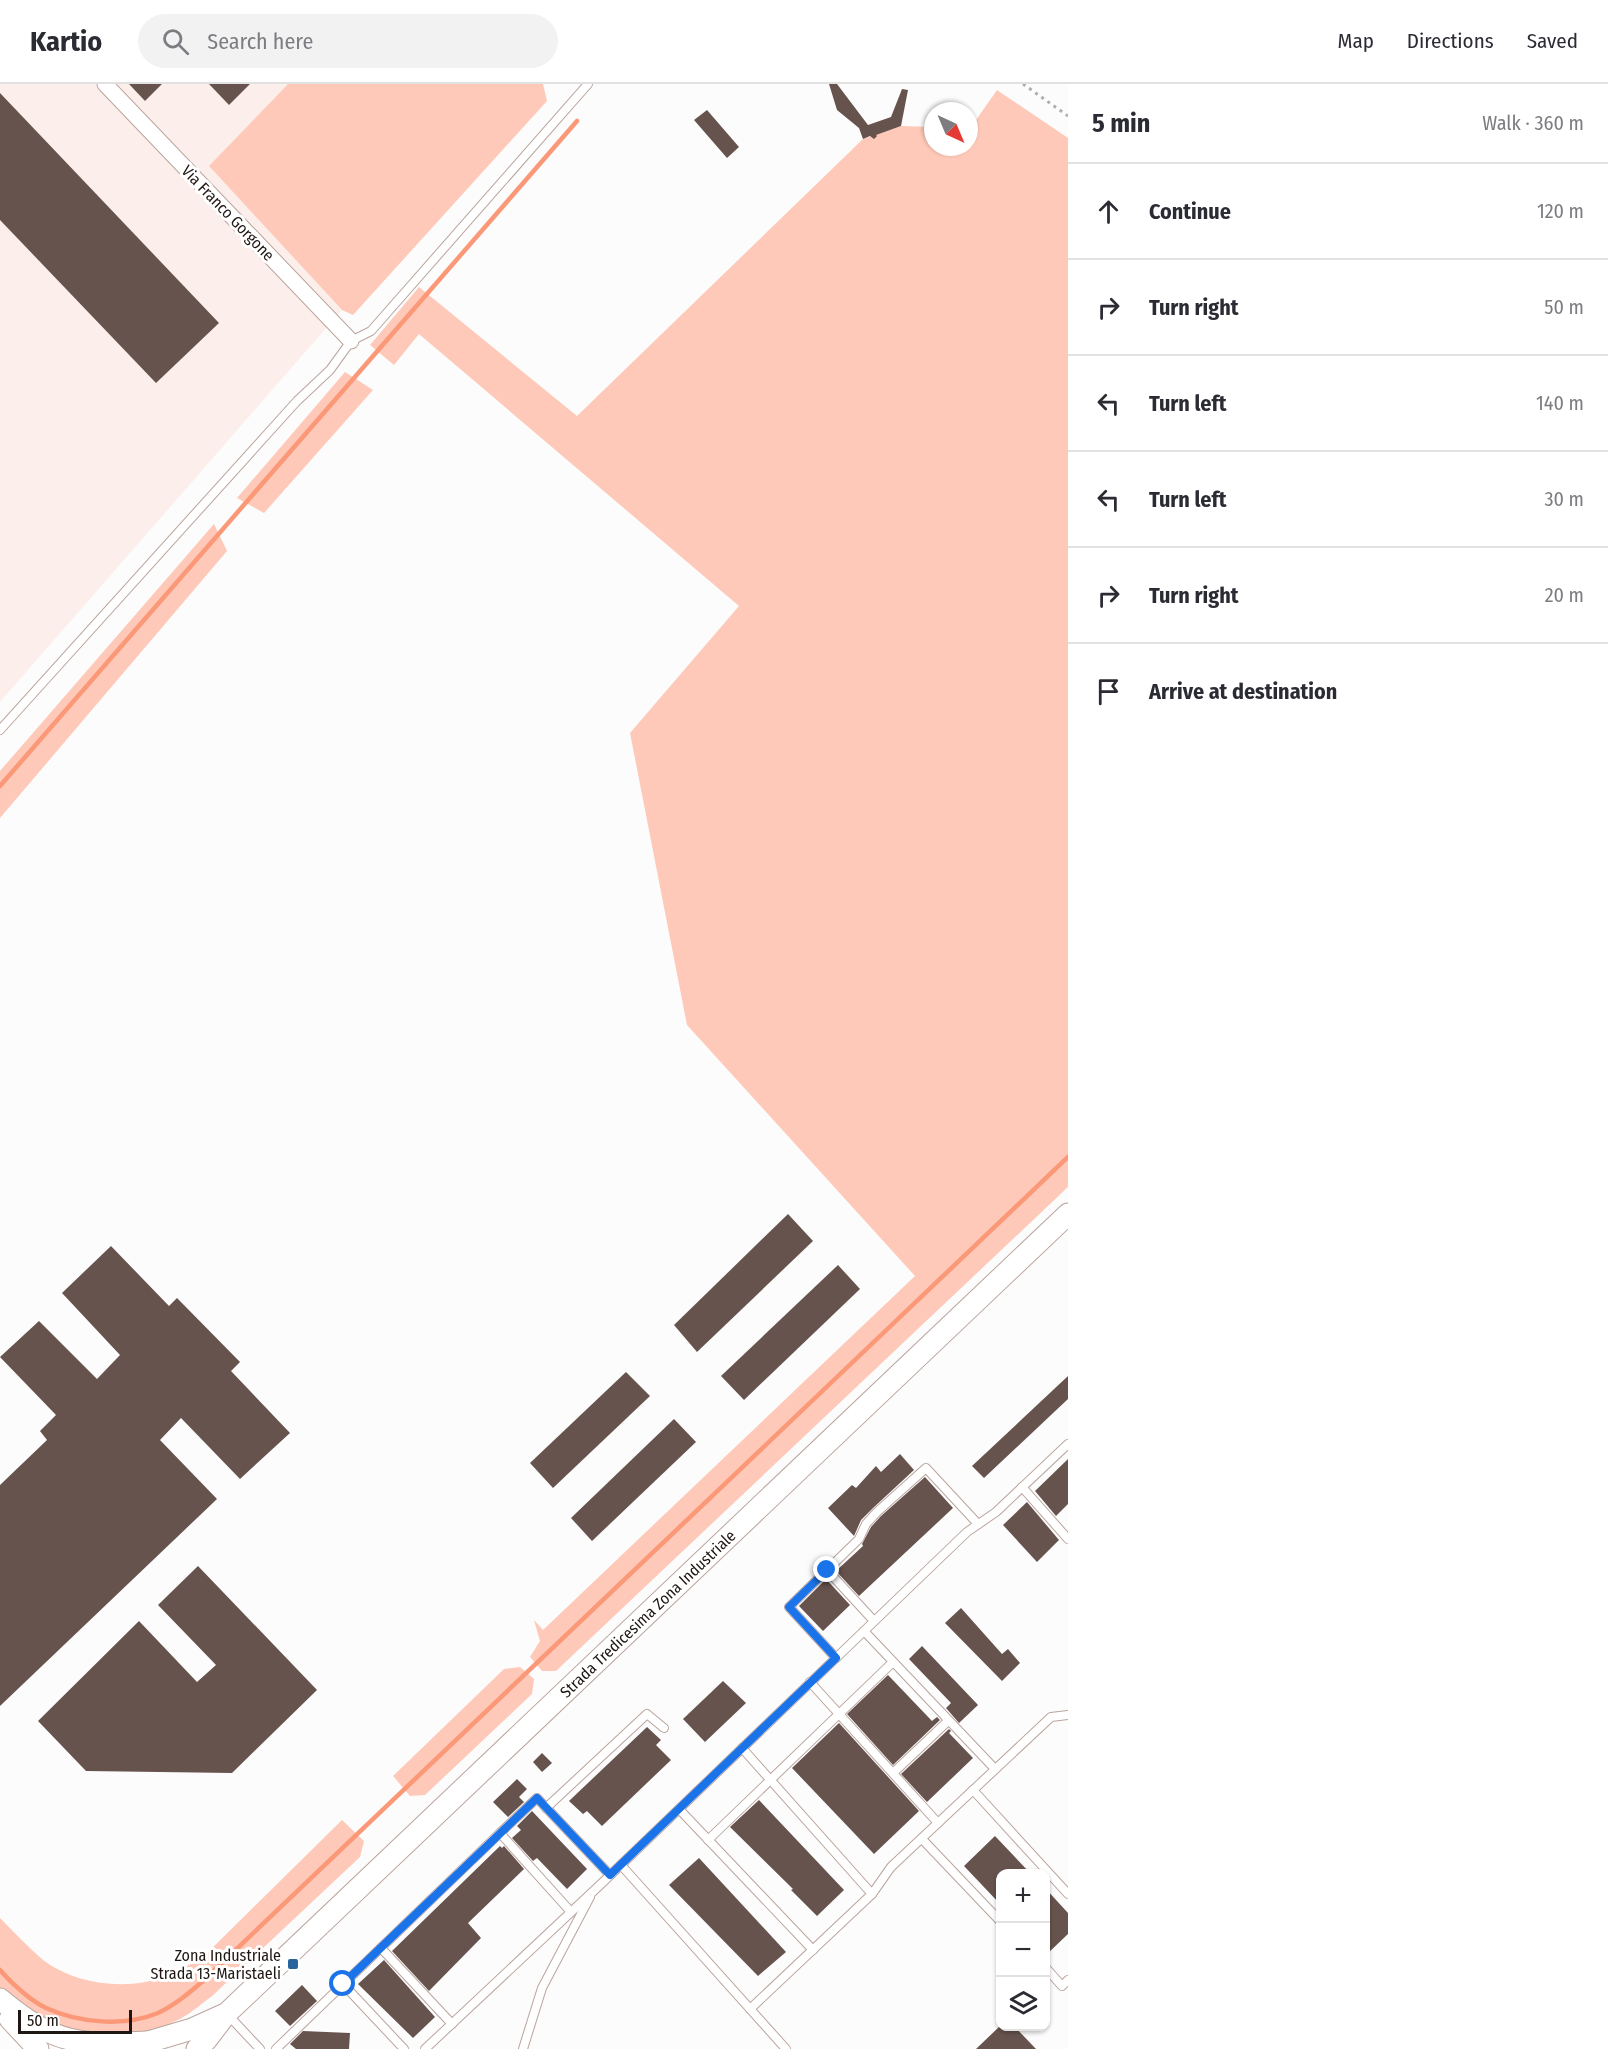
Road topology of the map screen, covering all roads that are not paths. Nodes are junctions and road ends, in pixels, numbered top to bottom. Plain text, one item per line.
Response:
1 (105, 84) edge
2 (588, 84) edge
3 (351, 341) junction
4 (0, 730) edge
5 (1068, 1214) edge
6 (1068, 1444) edge
7 (1022, 1487) junction
8 (978, 1524) junction
9 (1068, 1539) edge
10 (827, 1570) junction
11 (874, 1621) junction
12 (864, 1631) junction
13 (836, 1658) junction
14 (893, 1662) junction
15 (810, 1682) junction
16 (838, 1713) junction
17 (1068, 1715) edge
18 (948, 1721) junction
19 (664, 1728) dead end
20 (742, 1748) junction
21 (995, 1769) junction
22 (893, 1773) junction
23 (771, 1780) junction
24 (973, 1790) junction
25 (546, 1809) junction
26 (679, 1809) junction
27 (938, 1823) junction
28 (500, 1833) junction
29 (922, 1839) junction
30 (708, 1840) junction
31 (621, 1865) junction
32 (610, 1875) junction
33 (593, 1891) junction
34 (872, 1894) junction
35 (1068, 1894) edge
36 (571, 1912) junction
37 (996, 1917) edge
38 (381, 1948) junction
39 (813, 1950) junction
40 (1050, 1972) edge
41 (1068, 1980) edge
42 (343, 1984) junction
43 (0, 2000) edge
44 (0, 2008) edge
45 (750, 2009) junction
46 (226, 2014) junction
47 (452, 2024) junction
48 (142, 2045) edge
49 (38, 2049) edge
50 (197, 2049) edge
51 (260, 2049) edge
52 (276, 2049) edge
53 (404, 2049) edge
54 (425, 2049) edge
55 (523, 2049) edge
56 (786, 2049) edge

1 - 3 street, Via Franco Gorgone
2 - 3 lane
3 - 4 lane
5 - 46 street, Strada Tredicesima Zona Industriale
6 - 7 lane
7 - 8 lane
7 - 9 lane
8 - 10 lane
8 - 11 lane
10 - 11 lane
10 - 13 lane
11 - 12 lane
12 - 13 lane
12 - 14 lane
13 - 15 lane
14 - 16 lane
14 - 18 lane
15 - 16 lane
15 - 20 lane
16 - 22 lane
16 - 23 lane
17 - 21 lane
18 - 21 lane
18 - 22 lane
19 - 25 lane
20 - 23 lane
20 - 26 lane
21 - 24 lane
22 - 27 lane
23 - 30 lane
23 - 34 lane
24 - 27 lane
24 - 35 lane
25 - 28 lane
25 - 32 lane
26 - 30 lane
26 - 31 lane
27 - 29 lane
28 - 36 lane
28 - 38 lane
29 - 34 lane
29 - 37 lane
30 - 39 lane
31 - 32 lane
31 - 45 lane
32 - 33 lane
33 - 36 lane
33 - 55 lane
34 - 39 lane
36 - 47 lane
38 - 42 lane
38 - 47 lane
39 - 45 lane
40 - 41 lane
42 - 52 lane
42 - 53 lane
43 - 48 street
44 - 49 street
45 - 56 lane
46 - 48 street
46 - 50 street
46 - 51 lane
47 - 54 lane

